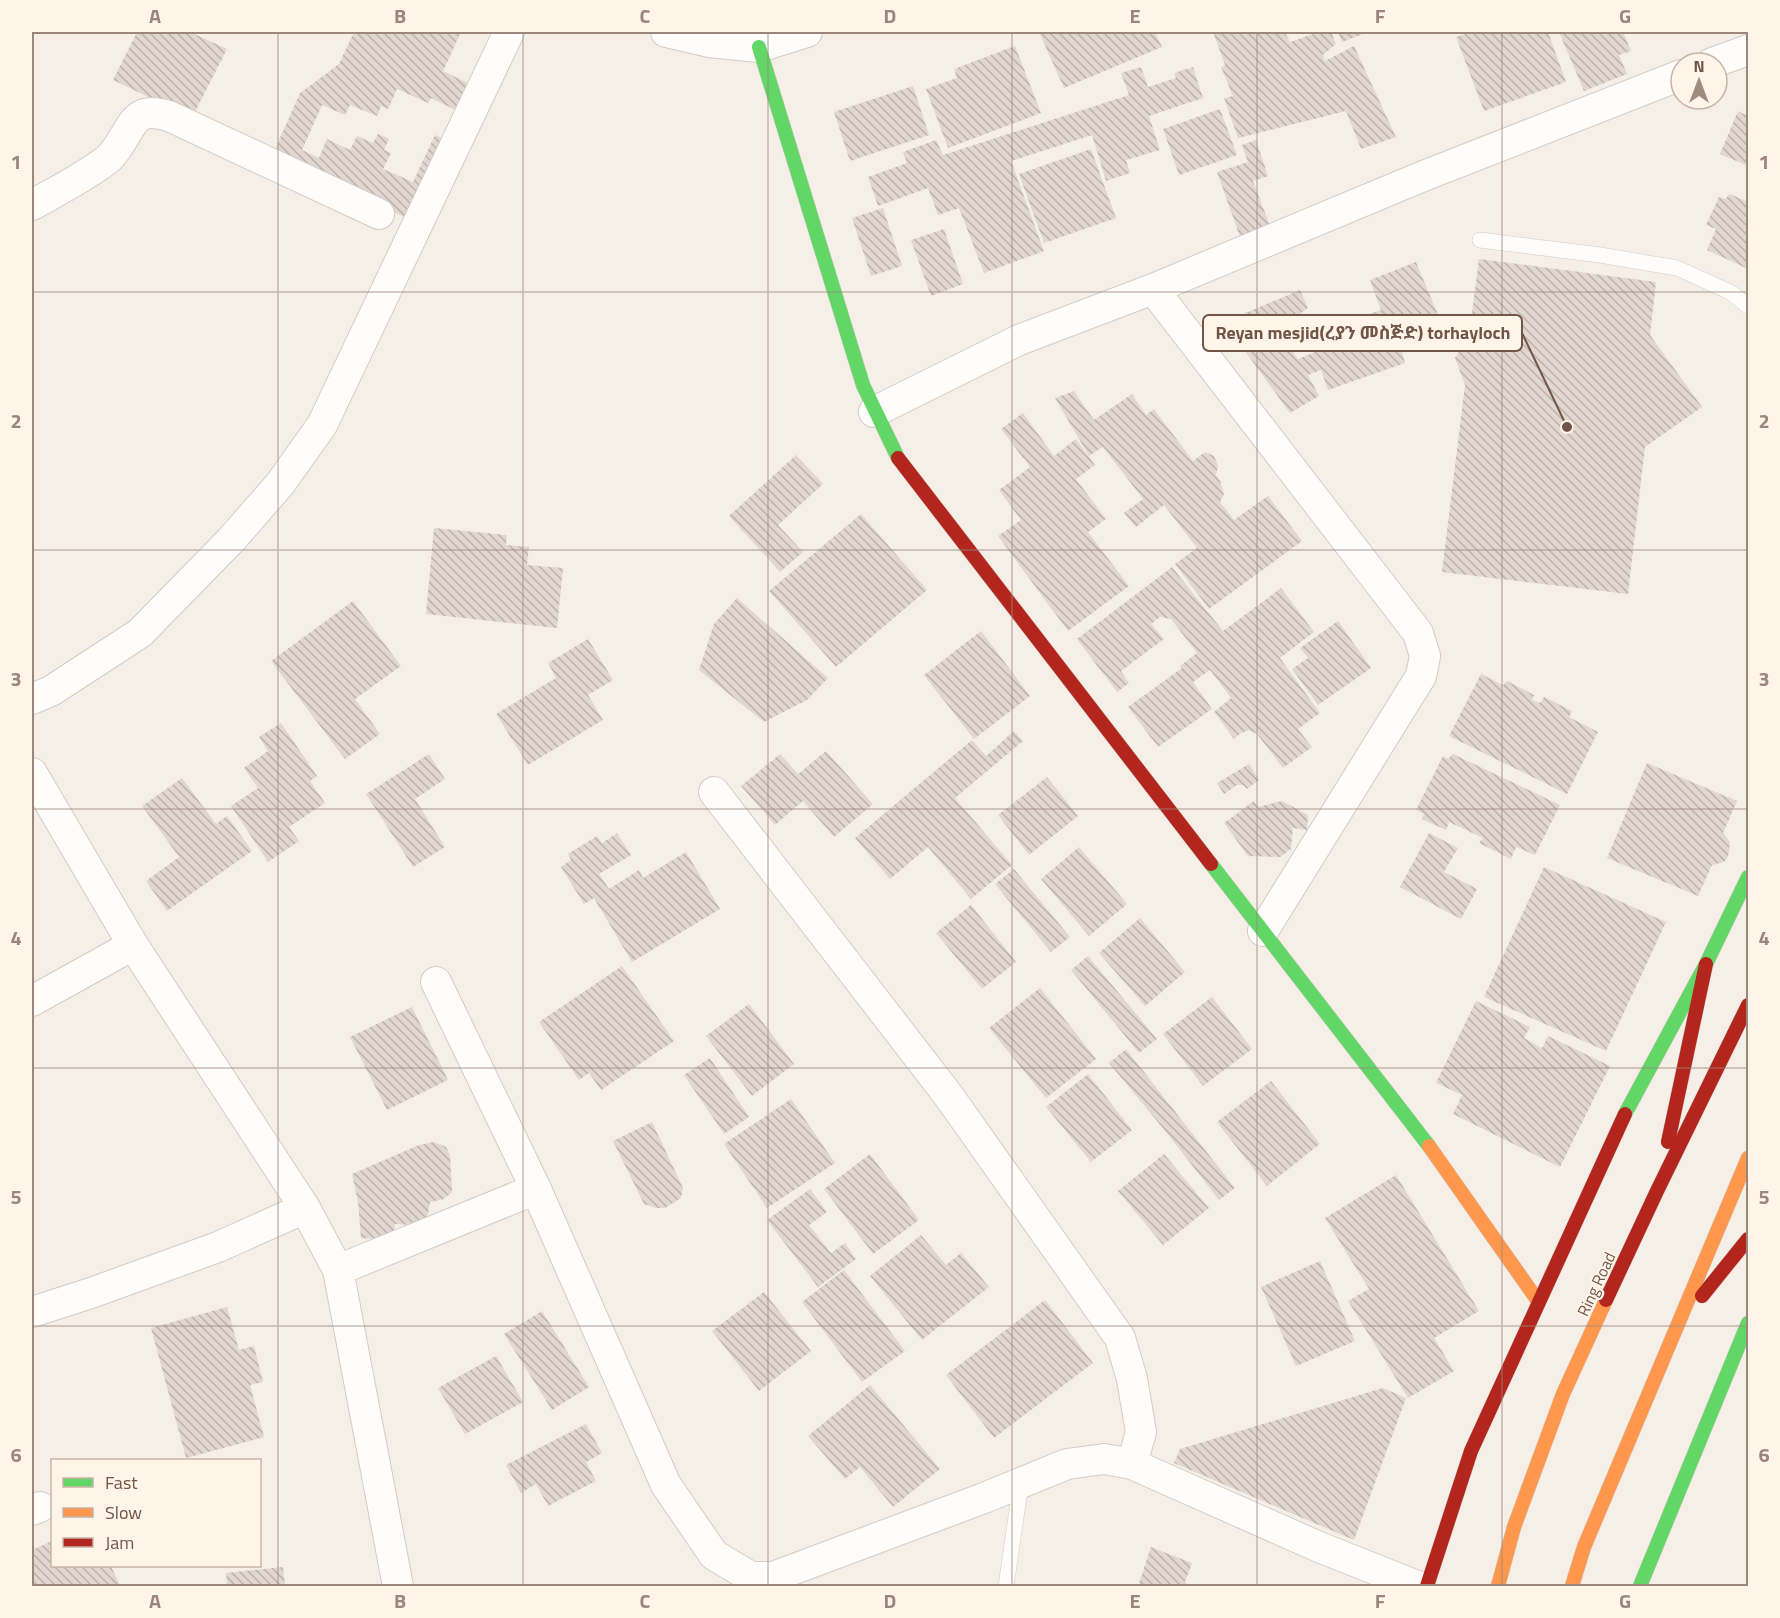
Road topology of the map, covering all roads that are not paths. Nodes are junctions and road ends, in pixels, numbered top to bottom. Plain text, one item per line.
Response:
1 (509, 32) edge
2 (666, 32) edge
3 (807, 32) edge
4 (759, 47) junction
5 (1749, 50) edge
6 (1729, 57) edge
7 (1669, 80) edge
8 (32, 205) edge
9 (379, 214) dead end
10 (1480, 240) dead end
11 (1153, 288) junction
12 (1749, 306) edge
13 (874, 412) junction
14 (32, 699) edge
15 (32, 773) edge
16 (714, 792) dead end
17 (1749, 877) edge
18 (1263, 931) junction
19 (133, 945) junction
20 (1706, 964) junction
21 (436, 982) dead end
22 (32, 1000) edge
23 (1749, 1005) edge
24 (1749, 1158) edge
25 (536, 1189) junction
26 (1657, 1191) junction
27 (305, 1208) junction
28 (1749, 1239) edge
29 (338, 1270) junction
30 (1538, 1301) junction
31 (32, 1312) edge
32 (1680, 1323) junction
33 (1749, 1323) edge
34 (1132, 1464) junction
35 (1021, 1483) junction
36 (398, 1587) edge
37 (1006, 1587) edge
38 (1417, 1587) edge
39 (1427, 1587) edge
40 (1498, 1587) edge
41 (1572, 1587) edge
42 (1640, 1587) edge

1 - 14 street
2 - 4 street
3 - 4 street
4 - 13 main road
5 - 6 street
7 - 11 street
8 - 9 street
10 - 12 lane
11 - 13 street
11 - 18 street
13 - 18 main road
15 - 19 street
16 - 34 street
17 - 20 main road
18 - 30 main road
19 - 22 street
19 - 27 street
20 - 26 main road
20 - 30 main road
21 - 25 street
23 - 26 main road, Ring Road
24 - 32 main road
25 - 29 street
25 - 35 street
26 - 40 main road, Ring Road
27 - 29 street
27 - 31 street
28 - 32 main road
29 - 36 street
30 - 39 main road
32 - 41 main road
33 - 42 main road
34 - 35 street
34 - 38 street
35 - 37 lane

